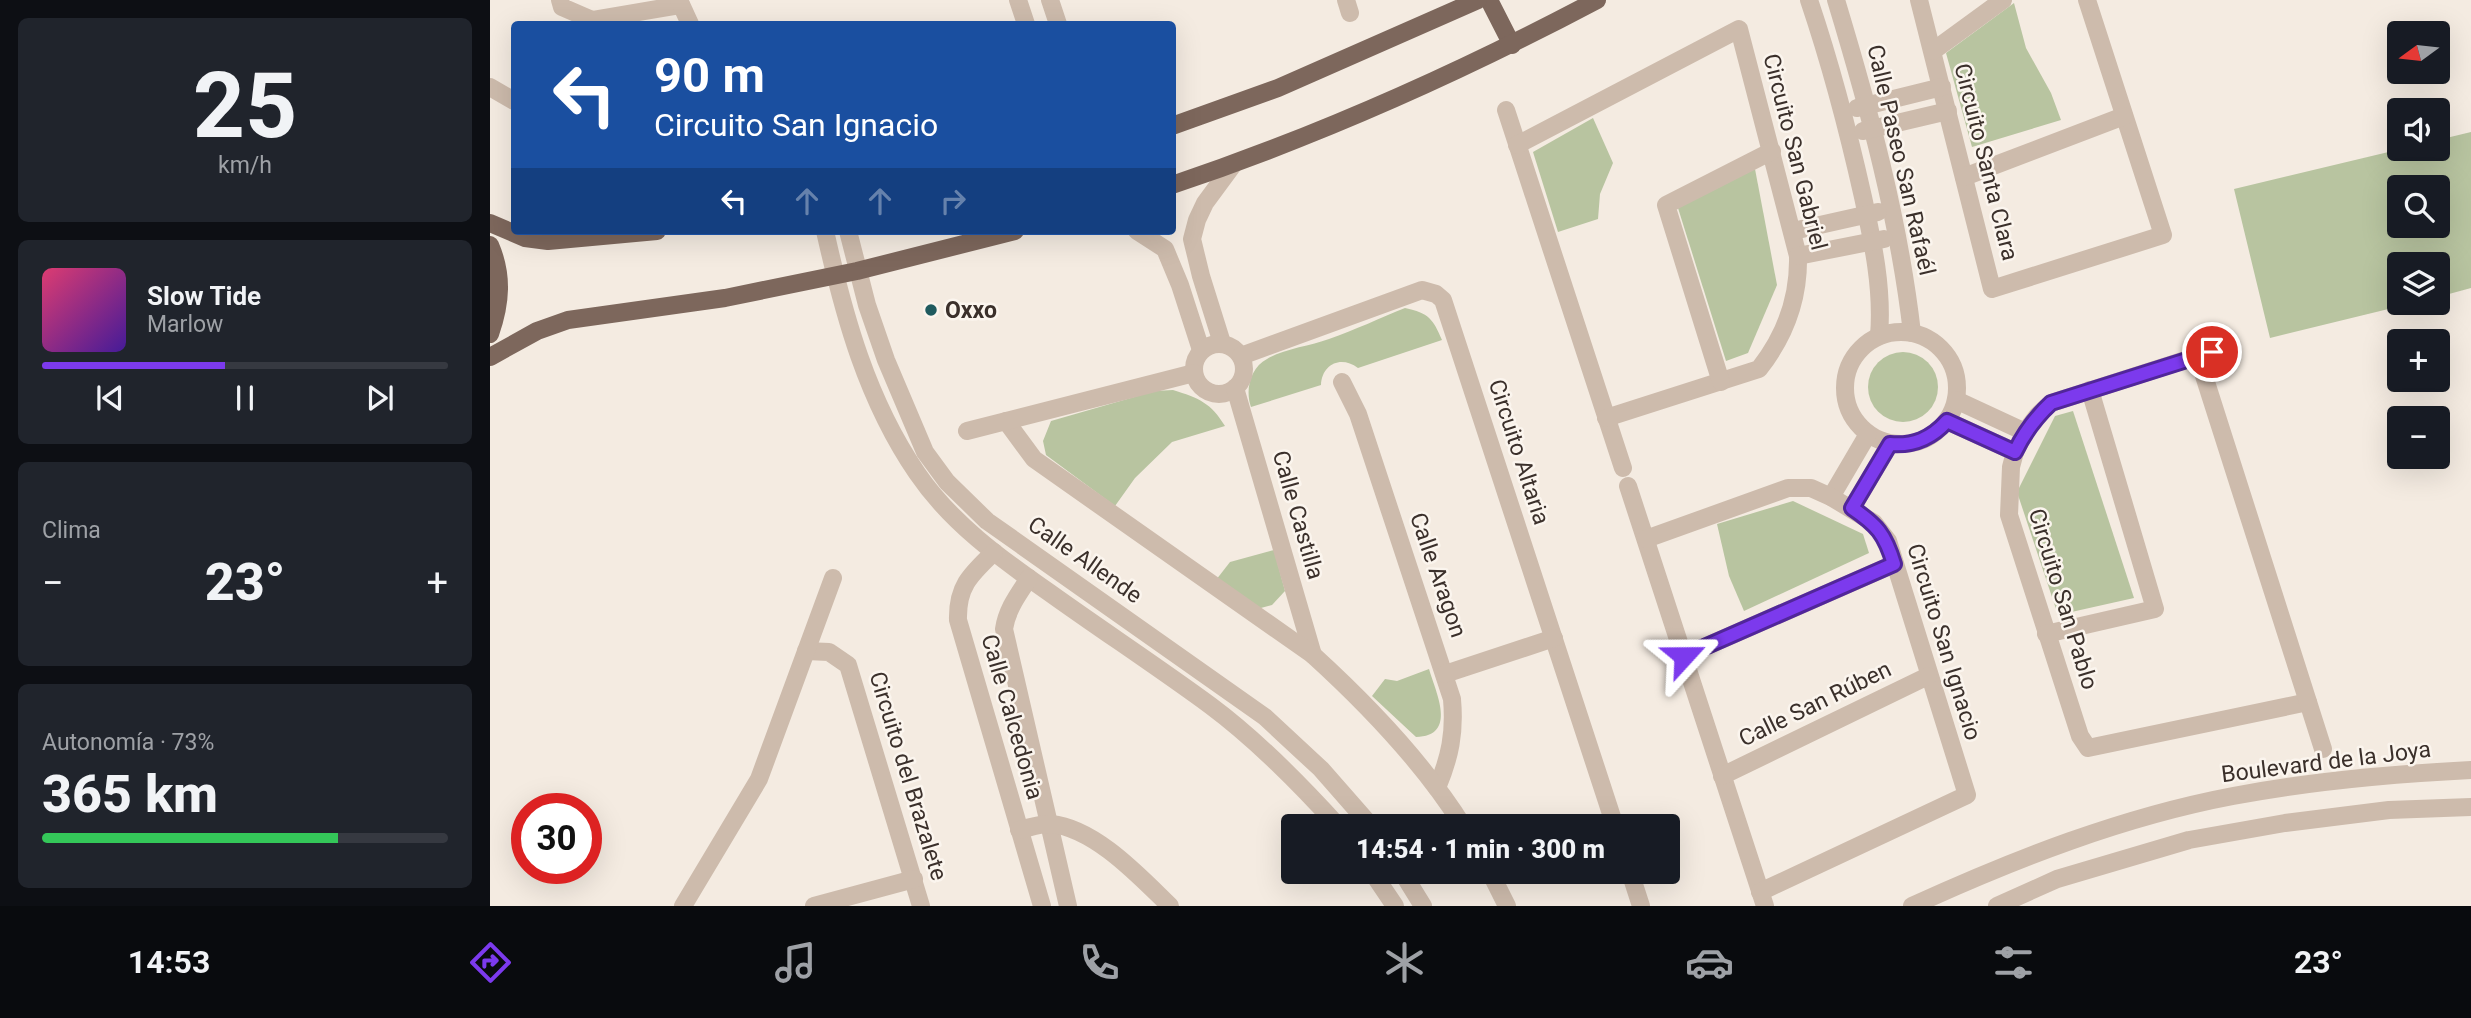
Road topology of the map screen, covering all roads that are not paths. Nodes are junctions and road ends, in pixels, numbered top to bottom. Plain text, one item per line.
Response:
1 (559, 0) edge
2 (1018, 0) edge
3 (1050, 0) edge
4 (1478, 0) edge
5 (1489, 0) edge
6 (1597, 0) edge
7 (1809, 0) edge
8 (1836, 0) edge
9 (1919, 0) edge
10 (2003, 0) edge
11 (2087, 0) edge
12 (680, 2) edge
13 (689, 21) edge
14 (1025, 21) edge
15 (1057, 21) edge
16 (1512, 45) junction
17 (1933, 51) junction
18 (490, 87) edge
19 (1942, 87) junction
20 (511, 99) edge
21 (1868, 105) junction
22 (1506, 110) dead end
23 (1948, 111) junction
24 (1843, 112) junction
25 (2124, 116) junction
26 (1176, 125) edge
27 (1873, 129) junction
28 (1849, 135) junction
29 (1517, 145) junction
30 (1772, 151) junction
31 (1233, 165) junction
32 (1964, 177) junction
33 (1176, 184) edge
34 (1892, 209) junction
35 (1867, 215) junction
36 (490, 223) edge
37 (1793, 231) junction
38 (511, 232) edge
39 (518, 235) edge
40 (613, 235) edge
41 (825, 235) edge
42 (849, 235) edge
43 (999, 235) edge
44 (1143, 235) edge
45 (1897, 236) junction
46 (1192, 239) junction
47 (1872, 242) junction
48 (490, 245) edge
49 (1164, 249) junction
50 (1798, 256) junction
51 (857, 271) junction
52 (835, 275) junction
53 (1207, 298) junction
54 (1186, 305) junction
55 (1912, 333) junction
56 (490, 334) edge
57 (1879, 335) junction
58 (1222, 343) junction
59 (2226, 347) dead end
60 (1201, 350) junction
61 (1241, 356) junction
62 (490, 357) edge
63 (2198, 357) junction
64 (1194, 373) junction
65 (1342, 382) dead end
66 (1721, 382) junction
67 (1235, 388) junction
68 (2090, 390) junction
69 (1956, 400) junction
70 (1606, 418) junction
71 (1006, 421) junction
72 (1947, 421) junction
73 (967, 431) dead end
74 (2025, 432) junction
75 (1868, 434) junction
76 (1890, 444) junction
77 (2015, 452) junction
78 (1623, 468) dead end
79 (1629, 486) dead end
80 (1831, 497) junction
81 (1852, 508) junction
82 (1646, 538) junction
83 (993, 552) junction
84 (1894, 564) junction
85 (833, 578) dead end
86 (1029, 578) junction
87 (2046, 634) junction
88 (1554, 638) junction
89 (806, 651) junction
90 (1313, 655) junction
91 (1684, 656) junction
92 (1445, 674) junction
93 (1928, 676) junction
94 (2308, 702) junction
95 (2323, 749) dead end
96 (2471, 771) edge
97 (1723, 776) junction
98 (1437, 788) junction
99 (2471, 807) edge
100 (1327, 814) edge
101 (1360, 814) edge
102 (1455, 814) edge
103 (1611, 814) edge
104 (1048, 823) junction
105 (1019, 831) junction
106 (914, 879) junction
107 (1380, 884) edge
108 (1409, 884) edge
109 (1496, 884) edge
110 (1634, 884) edge
111 (1763, 899) edge
112 (683, 906) edge
113 (814, 906) edge
114 (921, 906) edge
115 (1042, 906) edge
116 (1068, 906) edge
117 (1170, 906) edge
118 (1395, 906) edge
119 (1423, 906) edge
120 (1507, 906) edge
121 (1641, 906) edge
122 (1912, 906) edge
123 (1997, 906) edge

1 - 12 street
2 - 14 street
3 - 15 street
4 - 26 main road
5 - 16 main road
6 - 16 main road
7 - 24 street, Calle Paseo San Rafaél
8 - 21 street, Calle Paseo San Rafaél
9 - 17 street, Circuito Santa Clara
10 - 17 street
11 - 25 street, Circuito Santa Clara
12 - 13 street
16 - 31 main road
17 - 19 street, Circuito Santa Clara
18 - 20 street
19 - 21 street
19 - 23 street, Circuito Santa Clara
21 - 24 street
21 - 27 street, Calle Paseo San Rafaél
22 - 29 street
23 - 27 street
23 - 32 street, Circuito Santa Clara
24 - 28 street, Calle Paseo San Rafaél
25 - 32 street
25 - 32 street, Circuito Santa Clara
27 - 28 street
27 - 34 street, Calle Paseo San Rafaél
28 - 35 street, Calle Paseo San Rafaél
29 - 30 street, Circuito San Gabriel
29 - 70 street
30 - 37 street, Circuito San Gabriel
30 - 66 street
31 - 33 main road
31 - 46 street
34 - 35 street
34 - 45 street, Calle Paseo San Rafaél
35 - 37 street
35 - 47 street, Calle Paseo San Rafaél
36 - 38 main road
37 - 50 street, Circuito San Gabriel
39 - 40 main road
41 - 52 street, Calle Allende
42 - 51 street, Calle Allende
43 - 51 main road
44 - 49 street
45 - 47 street
45 - 55 street, Calle Paseo San Rafaél
46 - 49 street
46 - 53 street
47 - 50 street
47 - 57 street, Calle Paseo San Rafaél
48 - 56 main road
49 - 54 street
50 - 66 street, Circuito San Gabriel
51 - 52 main road
51 - 101 street, Calle Allende
52 - 62 main road
52 - 83 street, Calle Allende
53 - 54 street
53 - 58 street
54 - 60 street
55 - 57 street
55 - 69 street
57 - 75 street
58 - 60 street
58 - 61 street
59 - 63 street, Circuito San Pablo
60 - 64 street
61 - 67 street
61 - 88 street, Circuito Altaria
63 - 68 street, Circuito San Pablo
63 - 94 street
64 - 67 street
64 - 71 street
65 - 92 street, Calle Aragon
66 - 70 street, Circuito San Gabriel
67 - 90 street, Calle Castilla
68 - 74 street, Circuito San Pablo
68 - 87 street
69 - 72 street
69 - 74 street
70 - 78 street
71 - 73 street
71 - 90 street
72 - 76 street
72 - 77 street
74 - 77 street, Circuito San Pablo
75 - 76 street
75 - 80 street
76 - 81 street
77 - 87 street, Circuito San Pablo
79 - 82 street, Circuito San Ignacio
80 - 81 street, Circuito San Ignacio
80 - 82 street, Circuito San Ignacio
81 - 84 street, Circuito San Ignacio
82 - 91 street, Circuito San Ignacio
83 - 86 street, Calle Allende
83 - 105 street, Calle Calcedonia
84 - 91 street
84 - 93 street, Circuito San Ignacio
85 - 89 street
86 - 100 street, Calle Allende
86 - 104 street, Calle Calcedonia
87 - 94 street, Circuito San Pablo
88 - 92 street
88 - 103 street, Circuito Altaria
89 - 106 street, Circuito del Brazalete
89 - 112 street
90 - 98 street
91 - 97 street, Circuito San Ignacio
92 - 98 street, Calle Aragon
93 - 97 street, Calle San Rúben
93 - 111 street, Circuito San Ignacio
94 - 95 street
96 - 122 street, Boulevard de la Joya
97 - 111 street, Circuito San Ignacio
98 - 102 street
99 - 123 street
104 - 105 street
104 - 116 street, Calle Calcedonia
104 - 117 street
105 - 115 street, Calle Calcedonia
106 - 113 street
106 - 114 street, Circuito del Brazalete
107 - 118 street
108 - 119 street
109 - 120 street
110 - 121 street

